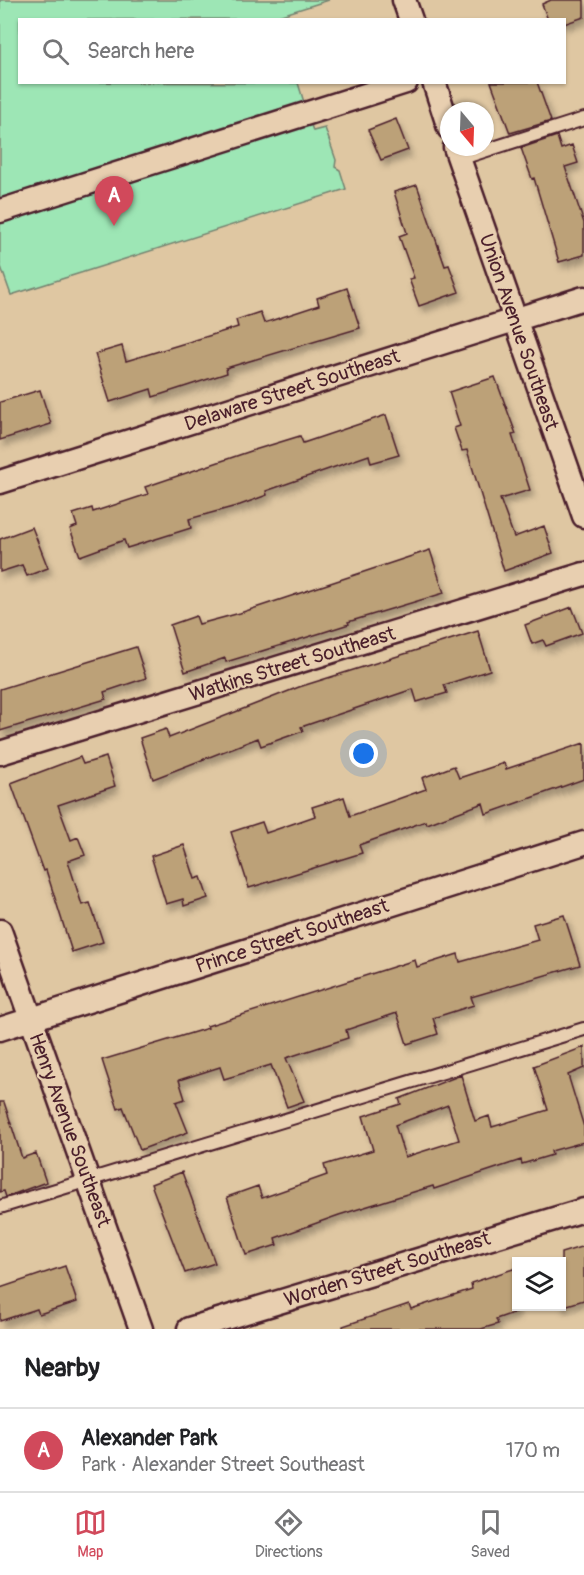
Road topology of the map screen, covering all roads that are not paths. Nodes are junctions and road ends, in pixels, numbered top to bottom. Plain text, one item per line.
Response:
1 (404, 0) edge
2 (410, 18) edge
3 (400, 84) edge
4 (435, 84) edge
5 (441, 102) edge
6 (584, 119) edge
7 (494, 143) edge
8 (459, 156) edge
9 (0, 211) edge
10 (584, 298) edge
11 (514, 320) junction
12 (0, 482) edge
13 (584, 516) edge
14 (584, 574) edge
15 (0, 753) edge
16 (584, 843) edge
17 (0, 931) edge
18 (30, 1019) junction
19 (0, 1029) edge
20 (584, 1029) edge
21 (88, 1180) junction
22 (0, 1208) edge
23 (584, 1210) edge
24 (141, 1329) edge
25 (189, 1329) edge

1 - 2 street
3 - 9 street
4 - 5 street
6 - 7 lane
8 - 11 street, Union Avenue Southeast
10 - 11 street, Delaware Street Southeast
11 - 12 street, Delaware Street Southeast
11 - 13 street, Union Avenue Southeast
14 - 15 street, Watkins Street Southeast
16 - 18 street, Prince Street Southeast
17 - 18 street, Henry Avenue Southeast
18 - 19 street, Prince Street Southeast
18 - 21 street, Henry Avenue Southeast
20 - 21 lane
21 - 22 lane
21 - 24 street, Henry Avenue Southeast
23 - 25 street, Worden Street Southeast

